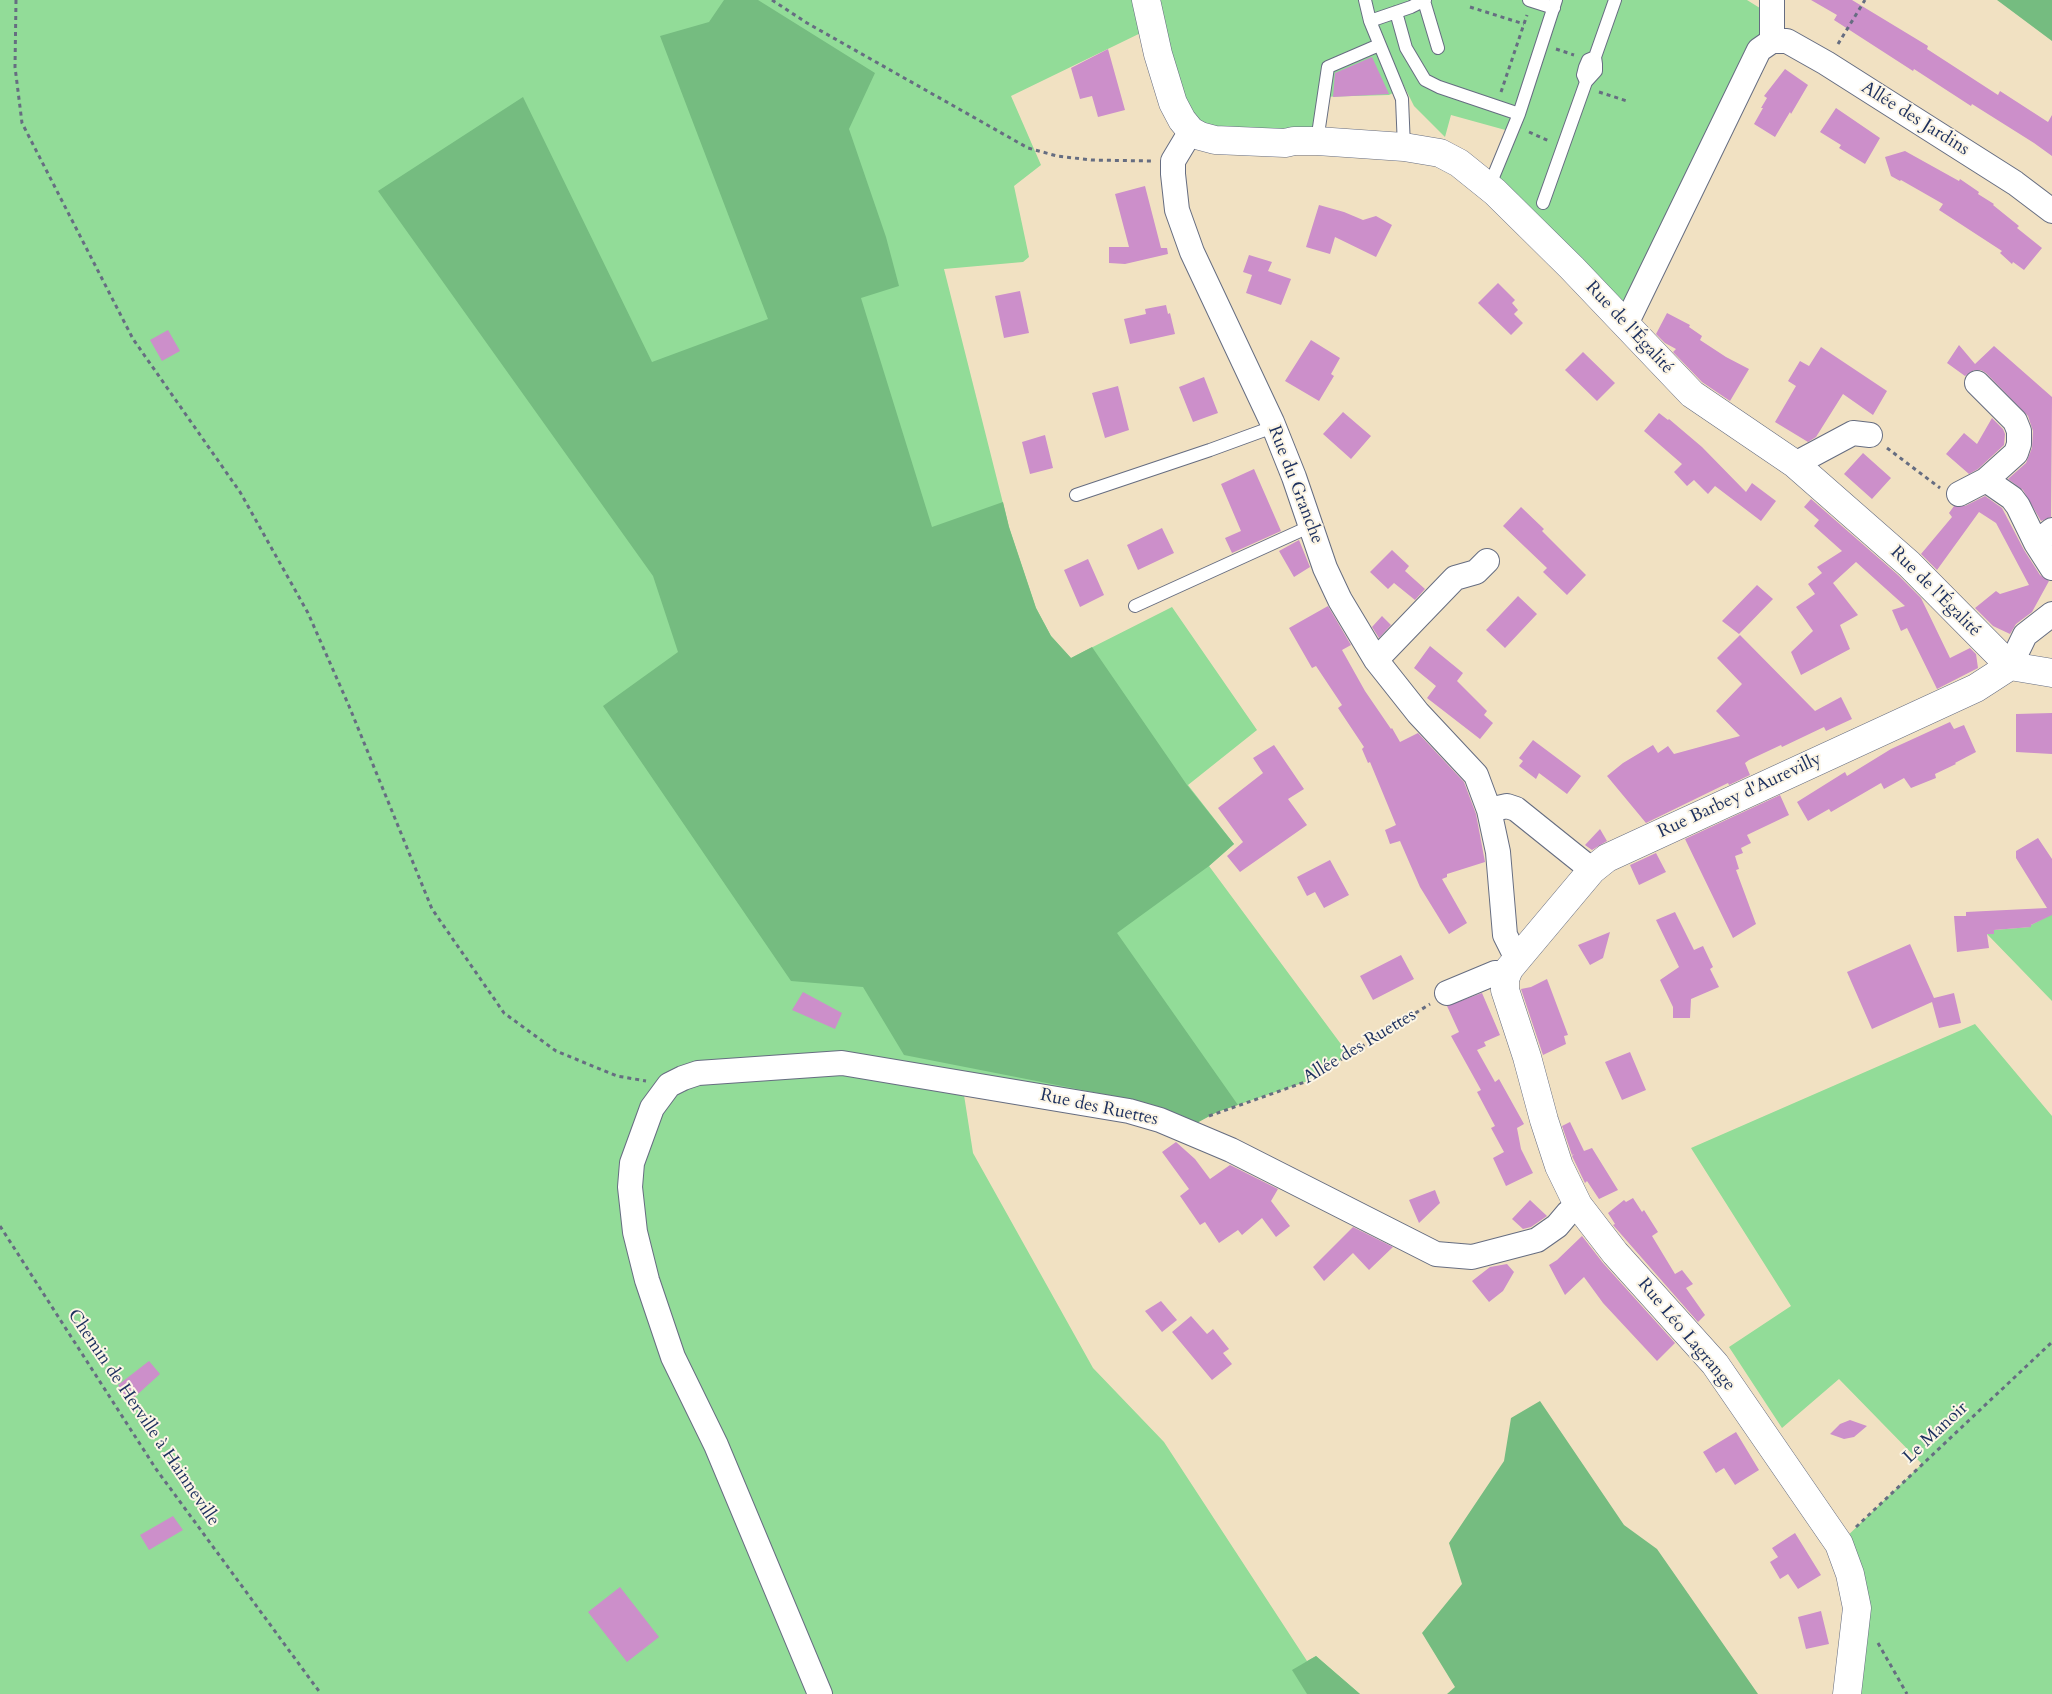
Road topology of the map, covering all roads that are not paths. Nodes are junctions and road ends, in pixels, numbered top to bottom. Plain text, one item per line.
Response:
1 (1146, 0) edge
2 (1365, 0) edge
3 (1425, 0) edge
4 (1530, 0) edge
5 (1615, 0) edge
6 (1772, 0) edge
7 (1555, 4) edge
8 (1396, 12) junction
9 (1370, 21) junction
10 (1772, 41) junction
11 (1379, 45) junction
12 (1438, 48) dead end
13 (1519, 114) junction
14 (1192, 131) junction
15 (1317, 141) junction
16 (1404, 147) junction
17 (1489, 187) junction
18 (1544, 203) dead end
19 (2052, 211) edge
20 (1626, 324) junction
21 (1977, 383) dead end
22 (1273, 426) junction
23 (1870, 435) road end
24 (1795, 464) junction
25 (1986, 480) junction
26 (1959, 494) road end
27 (1076, 495) dead end
28 (1311, 526) junction
29 (2044, 536) edge
30 (1487, 561) dead end
31 (2052, 568) edge
32 (1135, 606) dead end
33 (2052, 614) edge
34 (1376, 660) junction
35 (2010, 666) junction
36 (2052, 673) edge
37 (1489, 810) junction
38 (1592, 870) junction
39 (1513, 965) junction
40 (1447, 993) road end
41 (1578, 1205) junction
42 (820, 1694) edge
43 (1847, 1694) edge

1 - 14 street
2 - 9 lane
3 - 8 lane
3 - 12 lane
4 - 7 lane
5 - 18 lane
6 - 10 street
7 - 13 lane
8 - 9 lane
8 - 13 lane
9 - 11 lane
10 - 19 street, Allée des Jardins
10 - 20 street
11 - 15 lane
11 - 16 lane
13 - 17 lane
14 - 15 street, Rue de l'Égalité
14 - 22 street, Rue du Granche
15 - 16 street, Rue de l'Égalité
16 - 17 street, Rue de l'Égalité
17 - 20 street, Rue de l'Égalité
20 - 24 street, Rue de l'Égalité
21 - 25 street
22 - 27 lane
22 - 28 street, Rue du Granche
23 - 24 street
24 - 35 street, Rue de l'Égalité
25 - 26 street
25 - 29 street
28 - 32 lane
28 - 34 street, Rue du Granche
29 - 31 street
30 - 34 street
33 - 35 street
34 - 37 street, Rue du Granche
35 - 36 street
35 - 38 street, Rue Barbey d'Aurevilly
37 - 38 street
37 - 39 street, Rue du Granche
38 - 39 street, Rue Barbey d'Aurevilly
39 - 40 street
39 - 41 street, Rue Léo Lagrange
41 - 42 street, Rue des Ruettes
41 - 43 street, Rue Léo Lagrange

